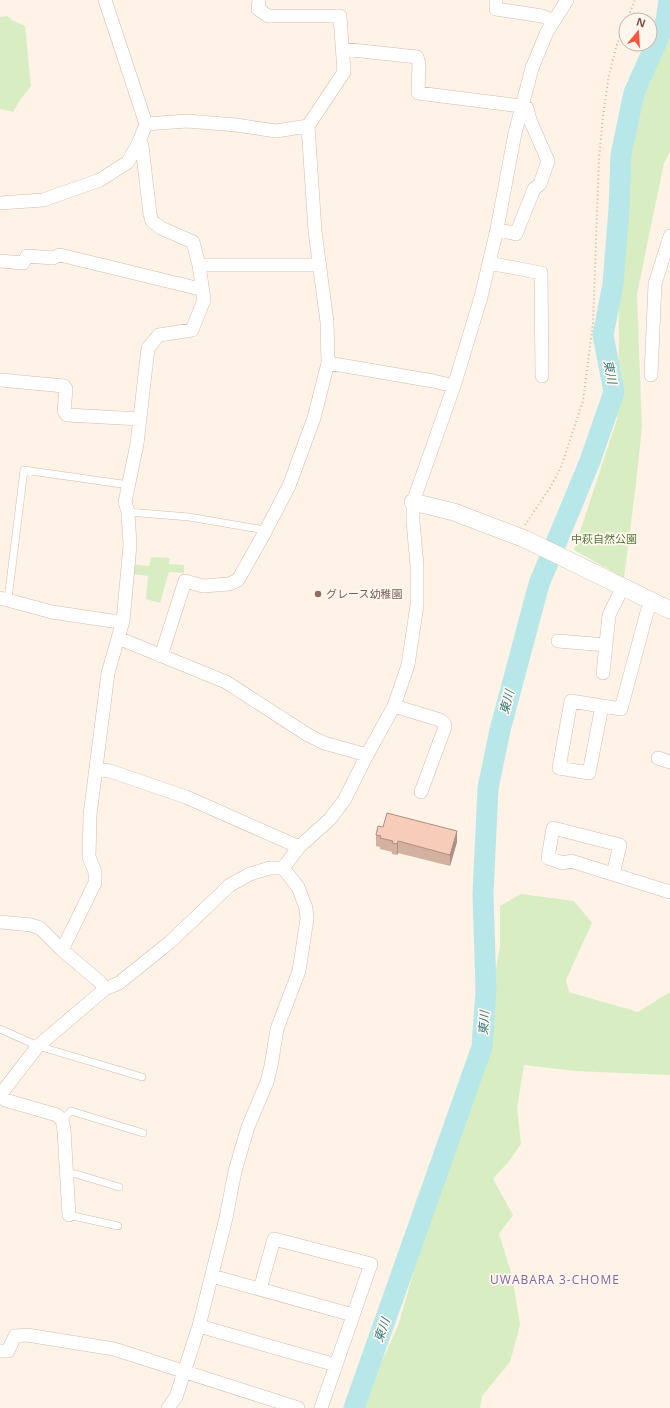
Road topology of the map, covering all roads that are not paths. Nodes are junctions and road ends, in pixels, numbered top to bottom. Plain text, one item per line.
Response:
1 (105, 0) edge
2 (259, 0) edge
3 (496, 0) edge
4 (567, 0) edge
5 (554, 21) junction
6 (343, 50) junction
7 (522, 106) junction
8 (146, 124) junction
9 (308, 126) junction
10 (139, 142) junction
11 (0, 203) edge
12 (497, 229) junction
13 (670, 236) edge
14 (0, 260) edge
15 (489, 263) junction
16 (199, 265) junction
17 (320, 265) junction
18 (202, 288) junction
19 (328, 363) junction
20 (652, 375) dead end
21 (542, 376) dead end
22 (0, 380) edge
23 (454, 386) junction
24 (140, 419) junction
25 (129, 485) junction
26 (413, 502) junction
27 (128, 512) junction
28 (265, 532) junction
29 (624, 587) junction
30 (4, 599) edge
31 (652, 601) junction
32 (670, 610) edge
33 (123, 621) junction
34 (118, 638) junction
35 (558, 641) dead end
36 (606, 645) junction
37 (161, 656) junction
38 (603, 673) dead end
39 (394, 706) junction
40 (602, 706) junction
41 (367, 755) junction
42 (96, 769) junction
43 (421, 792) dead end
44 (299, 847) junction
45 (283, 868) junction
46 (613, 874) junction
47 (670, 892) edge
48 (0, 922) edge
49 (62, 950) junction
50 (105, 989) junction
51 (0, 1029) edge
52 (38, 1046) junction
53 (142, 1077) dead end
54 (0, 1095) edge
55 (62, 1120) junction
56 (143, 1133) dead end
57 (66, 1173) junction
58 (119, 1187) dead end
59 (69, 1215) joint
60 (118, 1226) dead end
61 (212, 1276) junction
62 (260, 1289) junction
63 (353, 1315) junction
64 (199, 1326) junction
65 (0, 1351) edge
66 (336, 1365) junction
67 (185, 1371) junction
68 (168, 1408) edge
69 (298, 1408) edge
70 (321, 1408) edge

1 - 8 street
2 - 6 street
3 - 5 street
4 - 5 street
5 - 7 street
6 - 7 street
6 - 9 street
7 - 12 street
7 - 12 street
8 - 9 street
8 - 10 street
9 - 17 street
10 - 11 street
10 - 16 street
12 - 15 street
13 - 20 street
14 - 18 street
15 - 21 street
15 - 23 street
16 - 17 street
16 - 18 street
17 - 19 street
18 - 24 street
19 - 23 street
19 - 28 street
22 - 24 street
23 - 26 street
24 - 25 street
25 - 27 street
25 - 30 lane
26 - 29 street
26 - 39 street
27 - 28 lane
27 - 33 street
28 - 37 street
29 - 31 street
29 - 36 street
30 - 33 street
31 - 32 street
31 - 40 street
33 - 34 street
34 - 37 street
34 - 42 street
35 - 36 street
36 - 38 street
37 - 41 street
39 - 41 street
39 - 43 street
40 - 40 street
41 - 44 street
42 - 44 street
42 - 49 street
44 - 45 street
45 - 50 street
45 - 61 street
46 - 46 street
46 - 47 street
48 - 49 street
49 - 50 street
50 - 52 street
51 - 52 lane
52 - 53 lane
52 - 54 street
54 - 55 street
55 - 56 lane
55 - 57 street
57 - 58 lane
57 - 59 street
59 - 60 lane
61 - 62 street
61 - 64 street
62 - 63 street
62 - 63 street
63 - 66 street
64 - 66 street
64 - 67 street
65 - 67 street
66 - 70 street
67 - 68 street
67 - 69 street

